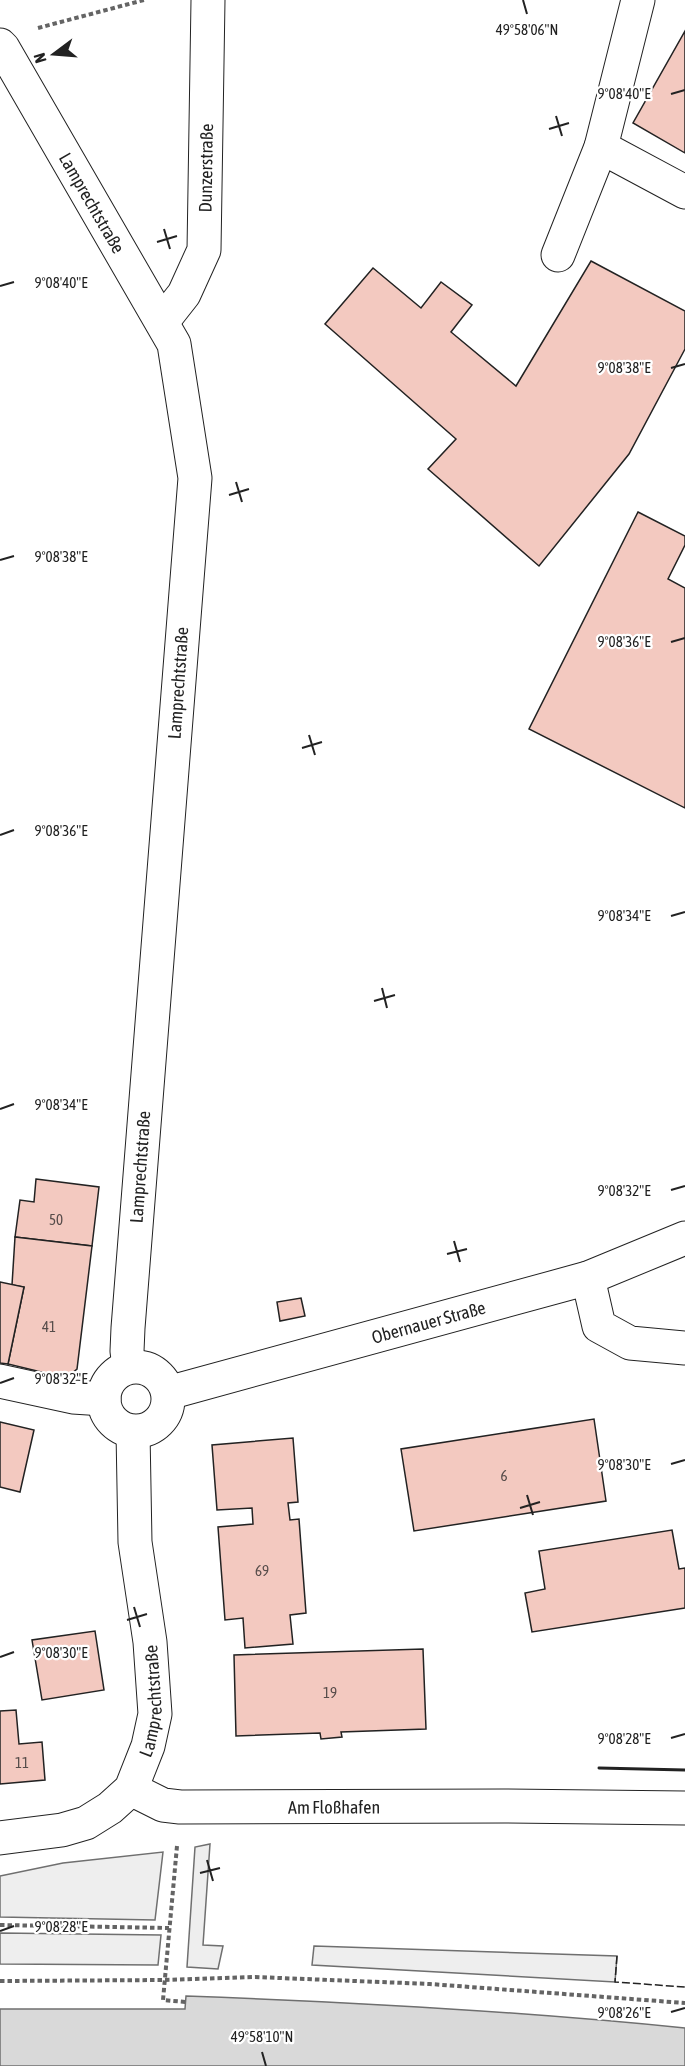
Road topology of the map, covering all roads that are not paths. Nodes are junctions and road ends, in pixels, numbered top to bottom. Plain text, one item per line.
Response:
1 (208, 0) edge
2 (638, 0) edge
3 (0, 45) edge
4 (601, 147) junction
5 (685, 192) edge
6 (558, 255) dead end
7 (162, 322) junction
8 (685, 1238) edge
9 (588, 1278) junction
10 (685, 1348) edge
11 (129, 1367) junction
12 (0, 1381) edge
13 (168, 1393) junction
14 (104, 1399) junction
15 (133, 1432) junction
16 (131, 1790) junction
17 (685, 1808) edge
18 (0, 1838) edge

1 - 7 street, Dunzerstraße
2 - 4 street
3 - 7 street, Lamprechtstraße
4 - 5 street
4 - 6 street
7 - 11 street, Lamprechtstraße
8 - 9 street, Obernauer Straße
9 - 10 street
9 - 13 street, Obernauer Straße
11 - 13 street
11 - 14 street
12 - 14 street
13 - 15 street
14 - 15 street
15 - 16 street, Lamprechtstraße
16 - 17 street, Am Floßhafen
16 - 18 street

